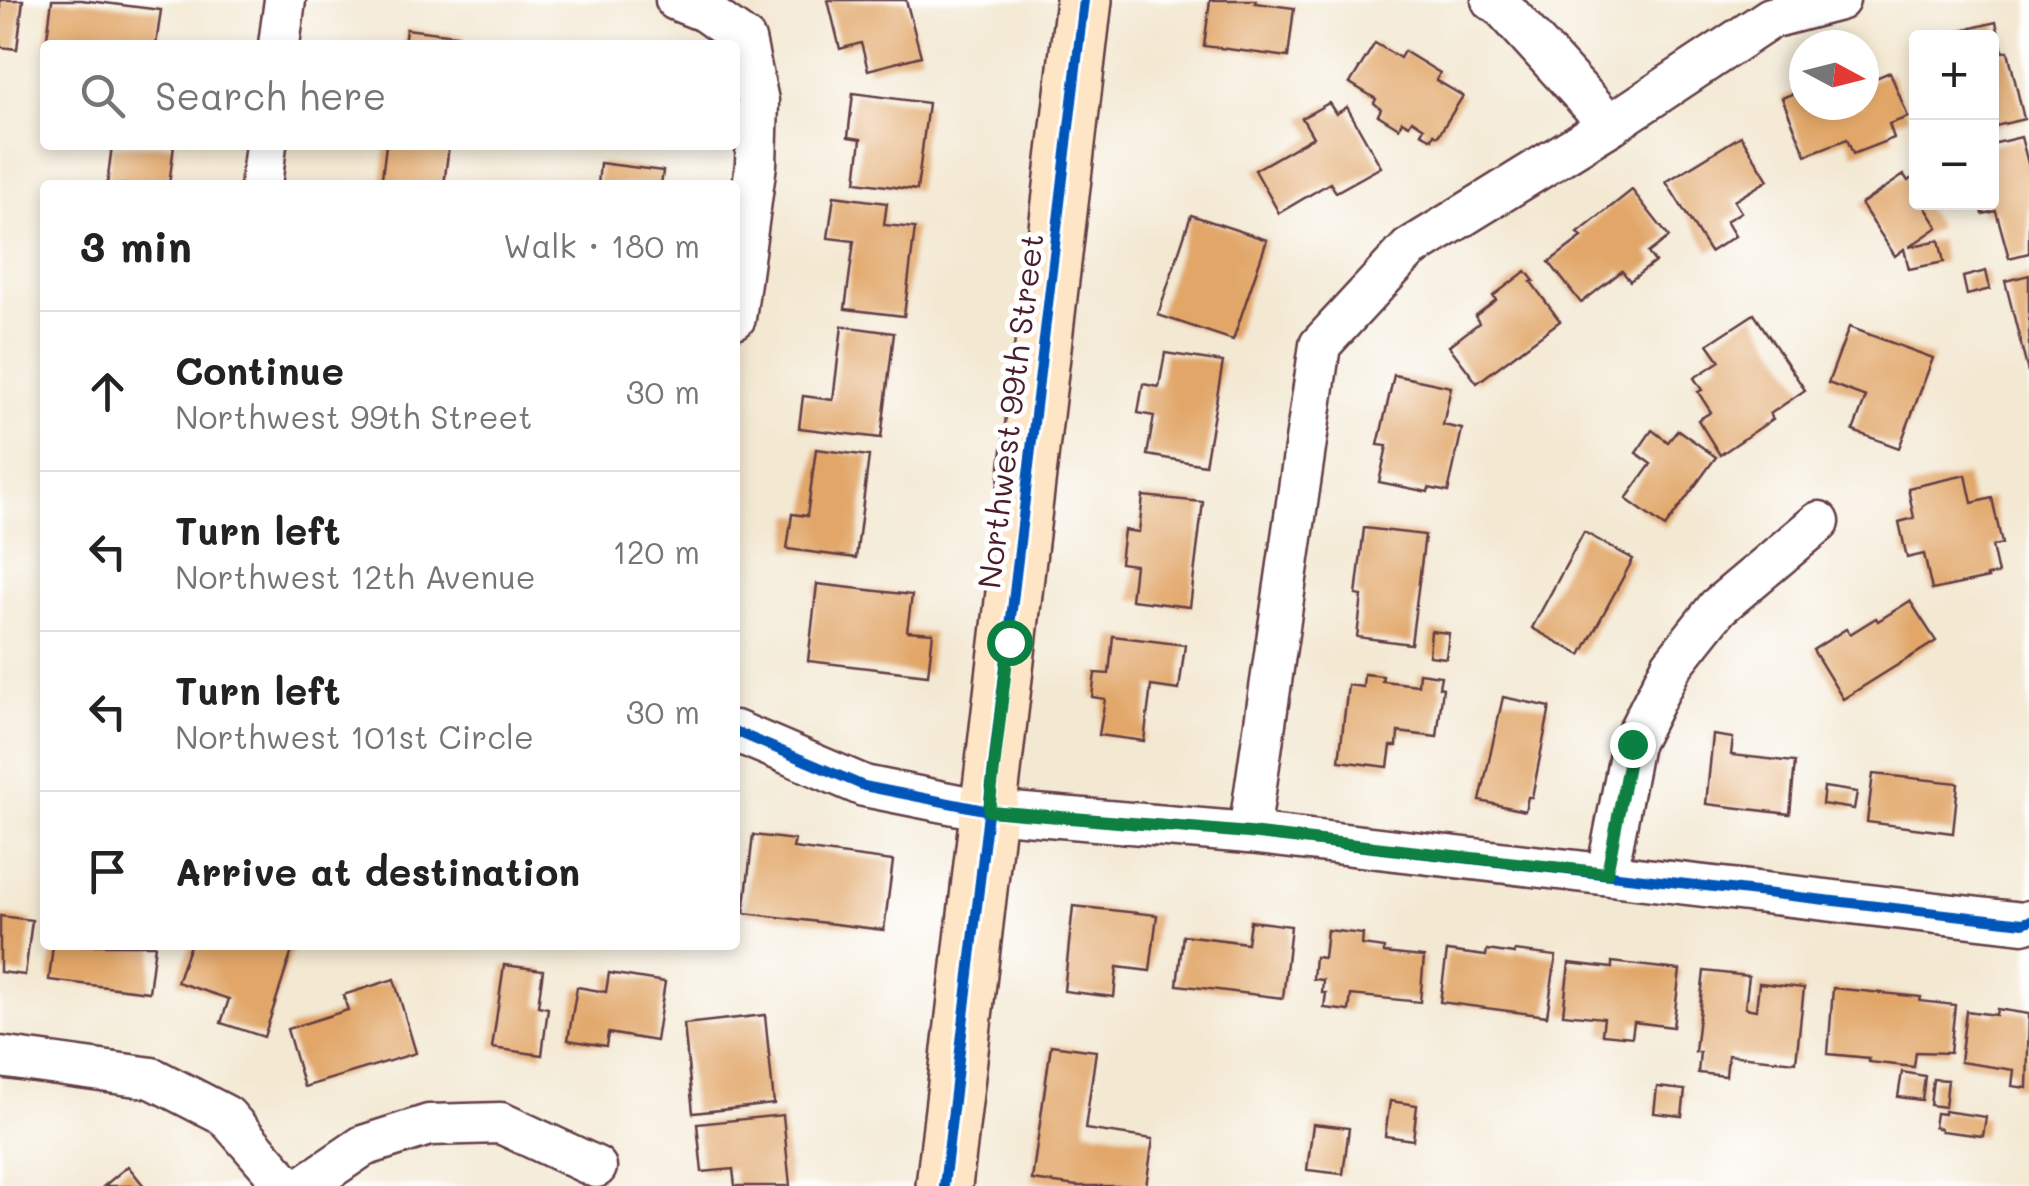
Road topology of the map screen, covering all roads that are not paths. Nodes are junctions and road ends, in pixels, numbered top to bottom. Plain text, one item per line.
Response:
1 (285, 0) edge
2 (676, 0) edge
3 (1084, 0) edge
4 (1492, 0) edge
5 (1838, 0) edge
6 (280, 40) edge
7 (1610, 126) junction
8 (265, 150) edge
9 (262, 180) edge
10 (740, 281) edge
11 (1819, 522) dead end
12 (740, 733) edge
13 (989, 811) junction
14 (1249, 833) junction
15 (1607, 873) junction
16 (2029, 922) edge
17 (0, 1057) edge
18 (596, 1167) dead end
19 (287, 1186) edge
20 (304, 1186) edge
21 (944, 1186) edge

1 - 6 street
2 - 10 street
3 - 13 main road, Northwest 99th Street
4 - 7 street
5 - 7 street
7 - 14 street
8 - 9 street
11 - 15 street
12 - 13 street
13 - 14 street
13 - 21 main road, Northwest 99th Street
14 - 15 street
15 - 16 street
17 - 19 street
18 - 20 street

